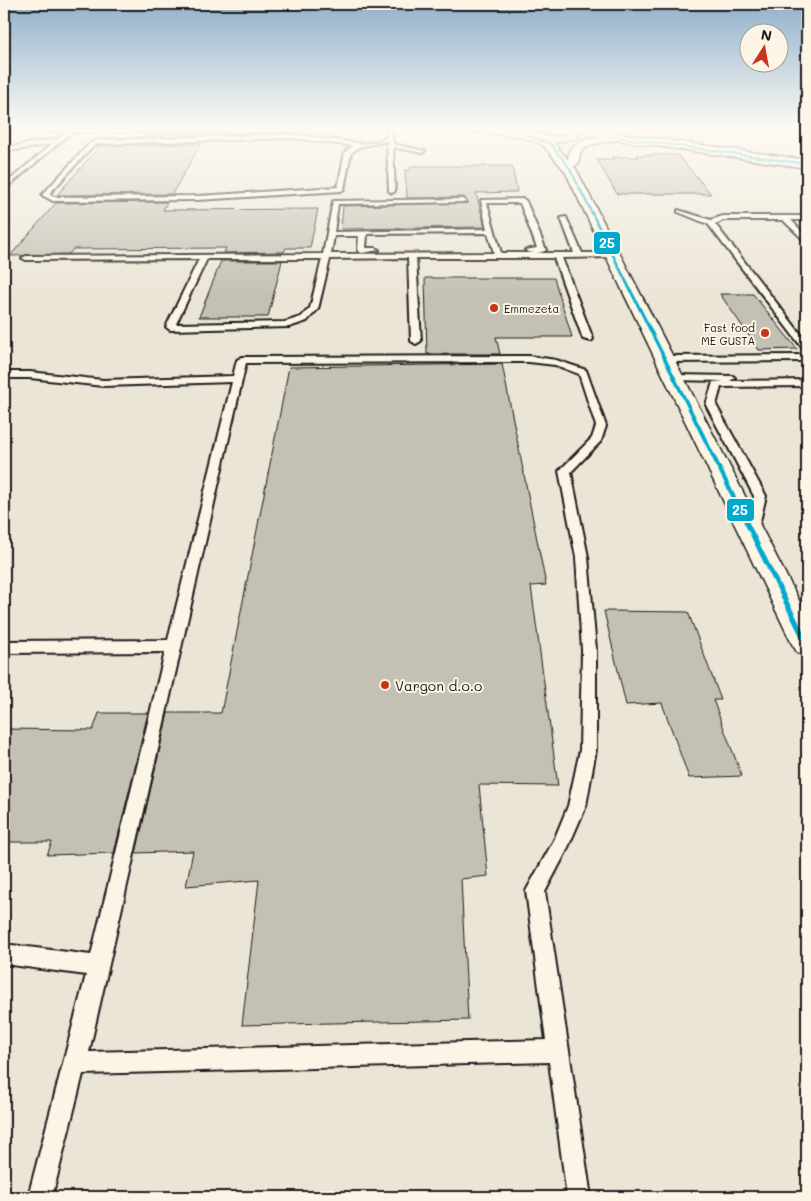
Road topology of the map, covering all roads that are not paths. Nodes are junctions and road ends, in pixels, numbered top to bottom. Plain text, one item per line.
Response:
1 (54, 185) edge
2 (342, 185) edge
3 (392, 185) edge
4 (580, 185) edge
5 (392, 191) dead end
6 (464, 201) dead end
7 (680, 211) dead end
8 (564, 218) dead end
9 (785, 218) junction
10 (807, 218) edge
11 (711, 223) junction
12 (491, 231) junction
13 (330, 233) junction
14 (807, 242) edge
15 (497, 252) junction
16 (557, 255) junction
17 (580, 255) junction
18 (613, 255) junction
19 (327, 256) junction
20 (412, 256) junction
21 (204, 257) junction
22 (26, 258) dead end
23 (588, 339) dead end
24 (416, 341) dead end
25 (807, 348) edge
26 (807, 358) edge
27 (807, 364) edge
28 (668, 368) junction
29 (4, 375) edge
30 (807, 376) edge
31 (238, 379) junction
32 (807, 383) edge
33 (752, 536) junction
34 (807, 644) edge
35 (174, 646) junction
36 (4, 647) edge
37 (4, 954) edge
38 (98, 966) junction
39 (557, 1051) junction
40 (75, 1063) junction
41 (40, 1197) edge
42 (579, 1197) edge

1 - 2 lane
3 - 5 lane
4 - 18 main road
6 - 13 lane
7 - 11 lane
8 - 17 lane
9 - 10 lane
9 - 11 lane
9 - 14 lane
11 - 25 lane
12 - 13 lane
12 - 15 lane
12 - 15 lane
13 - 15 lane
13 - 19 lane
15 - 16 lane
15 - 20 lane
16 - 17 lane
16 - 23 lane
17 - 18 lane
18 - 28 main road
19 - 20 lane
19 - 21 lane
19 - 21 lane
20 - 24 lane
21 - 22 lane
26 - 28 lane
27 - 28 lane
28 - 30 lane
28 - 33 main road
29 - 31 lane
31 - 35 lane
31 - 39 lane
32 - 33 lane
33 - 34 main road
35 - 36 lane
35 - 38 lane
37 - 38 lane
38 - 40 lane
39 - 40 lane
39 - 42 lane
40 - 41 lane

